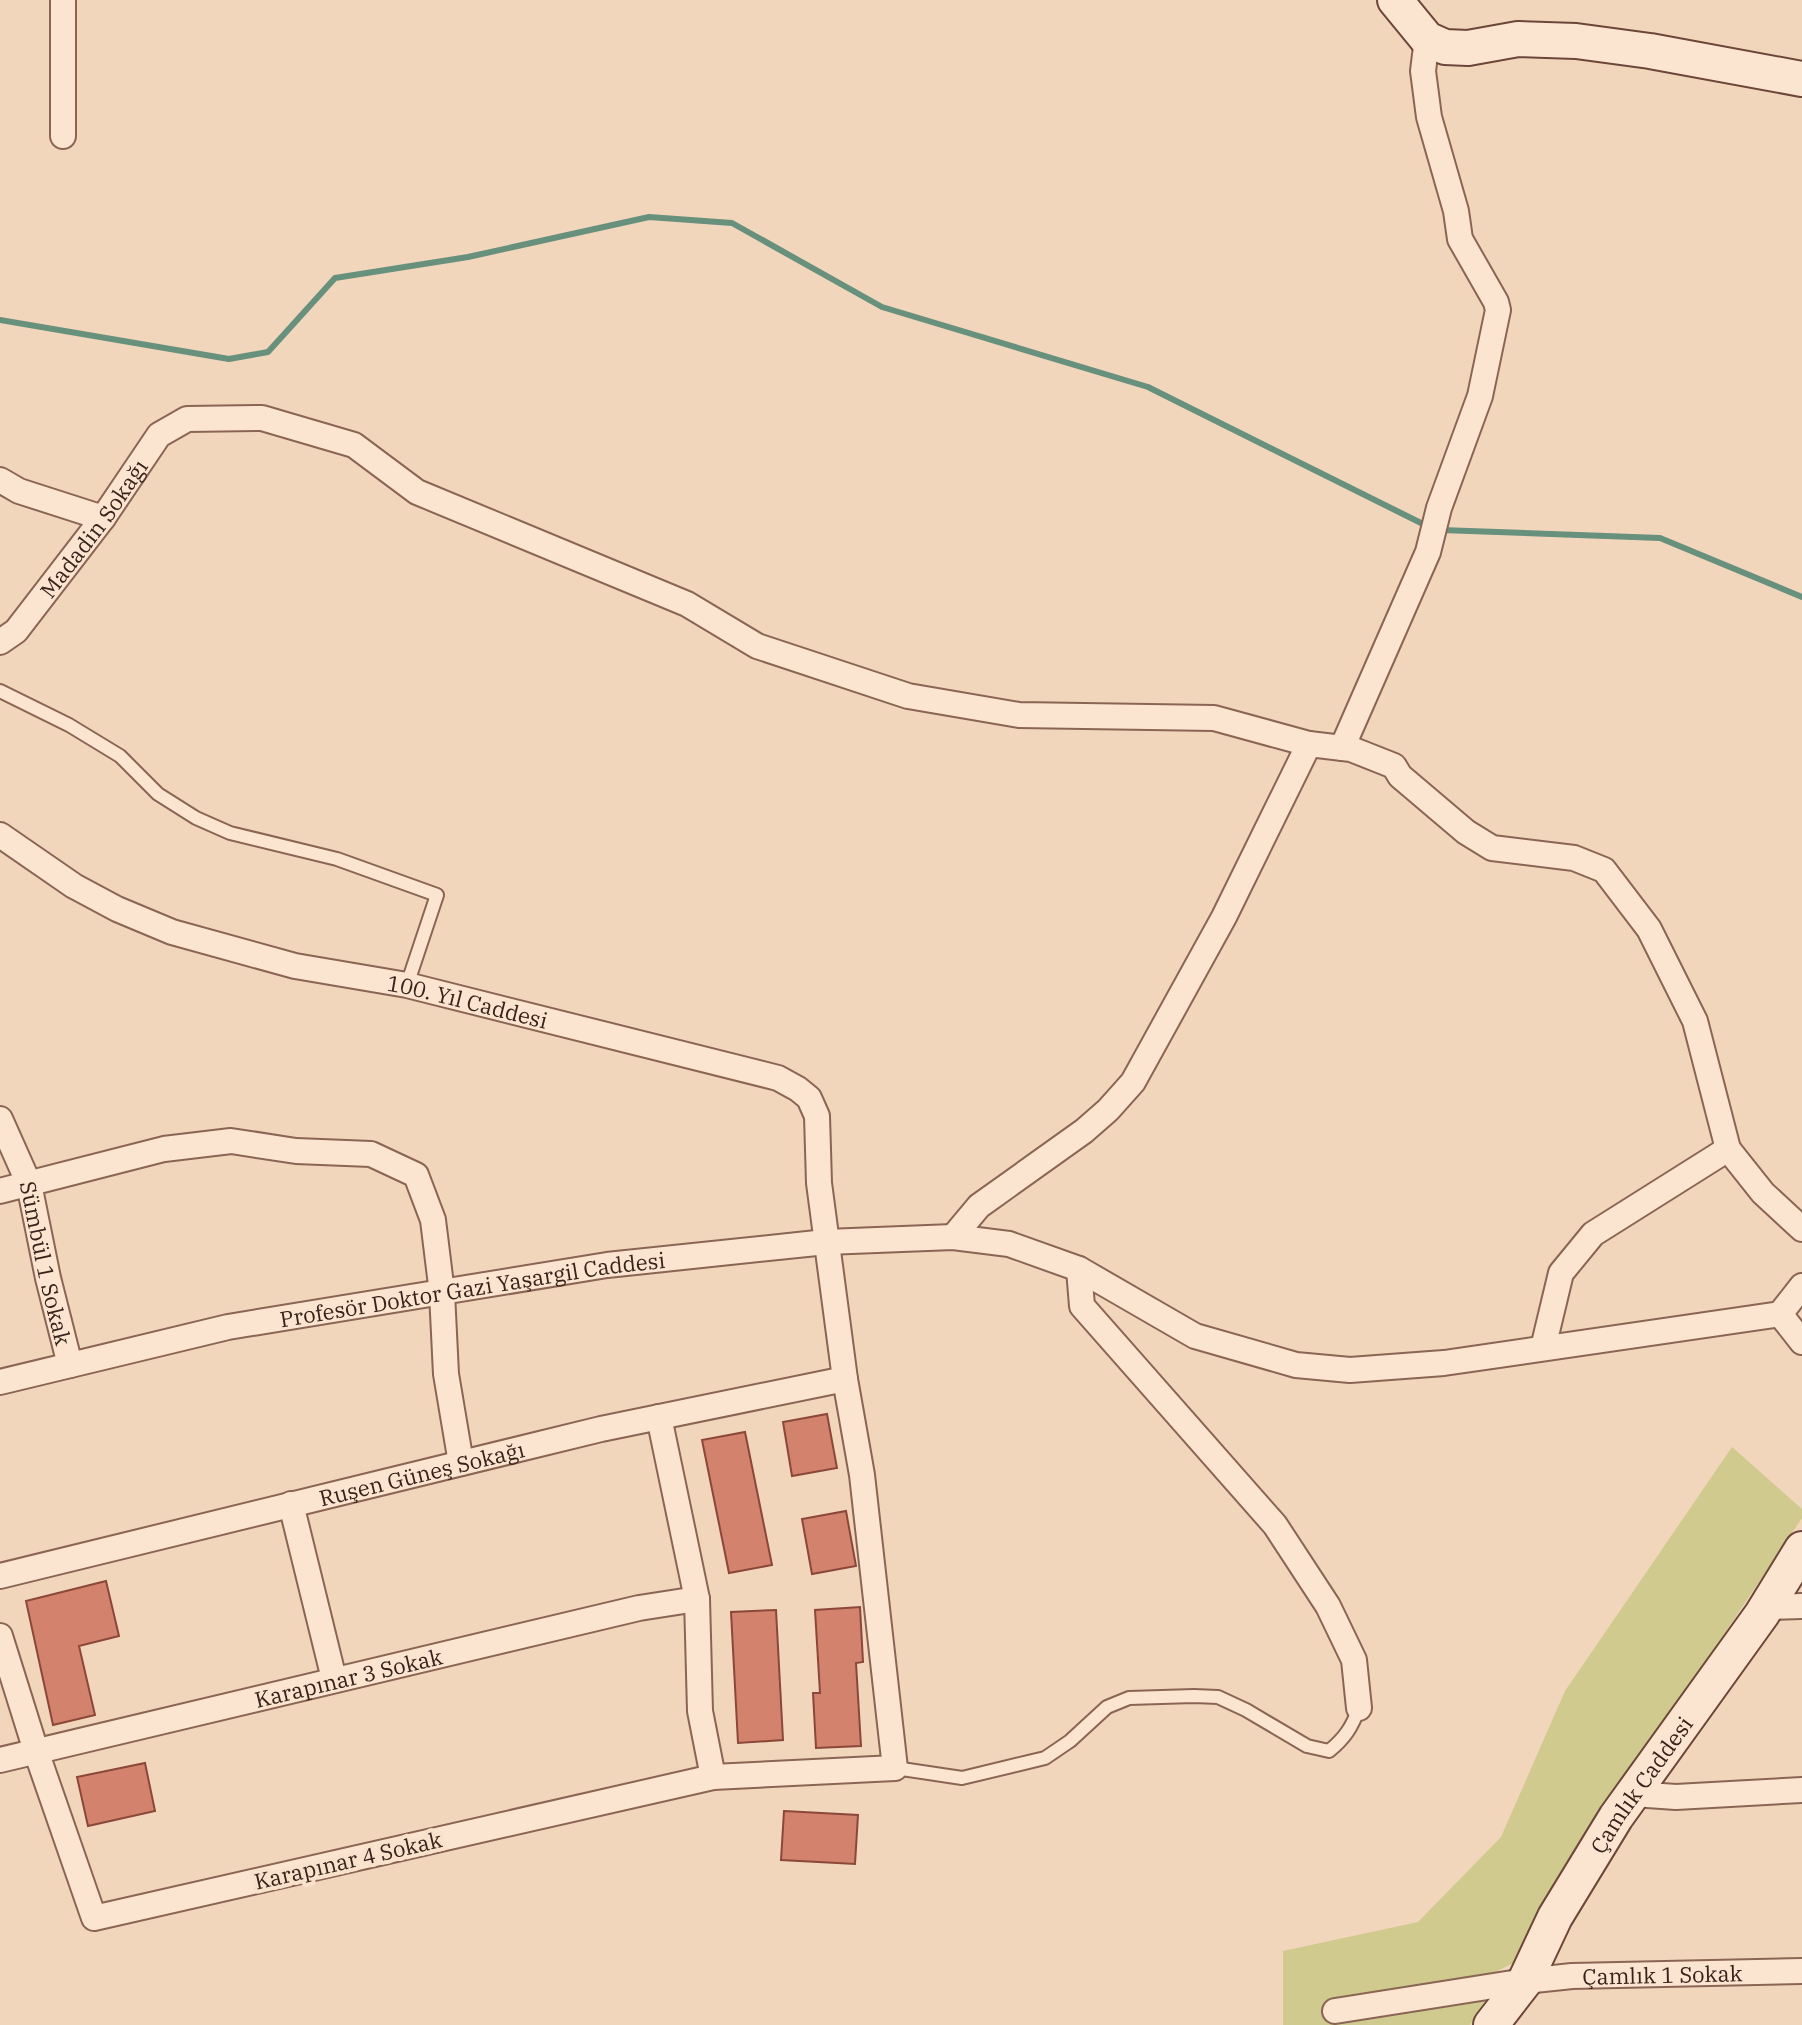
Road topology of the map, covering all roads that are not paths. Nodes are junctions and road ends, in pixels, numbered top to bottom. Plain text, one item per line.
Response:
1 (63, 0) edge
2 (1395, 0) edge
3 (1427, 39) junction
4 (1802, 79) edge
5 (63, 136) dead end
6 (10, 486) edge
7 (0, 508) edge
8 (103, 518) junction
9 (0, 642) edge
10 (0, 691) edge
11 (1309, 744) junction
12 (1342, 748) junction
13 (0, 835) edge
14 (407, 985) junction
15 (0, 1119) edge
16 (1728, 1149) junction
17 (29, 1184) junction
18 (0, 1191) edge
19 (1802, 1229) edge
20 (953, 1237) junction
21 (826, 1242) junction
22 (1079, 1269) junction
23 (1802, 1286) edge
24 (442, 1293) junction
25 (1780, 1314) junction
26 (1802, 1342) edge
27 (1543, 1348) junction
28 (70, 1365) junction
29 (845, 1379) junction
30 (0, 1382) edge
31 (659, 1417) junction
32 (461, 1463) junction
33 (291, 1504) junction
34 (1802, 1549) edge
35 (0, 1576) edge
36 (697, 1599) junction
37 (1802, 1606) edge
38 (1767, 1607) junction
39 (0, 1636) edge
40 (334, 1679) junction
41 (1359, 1708) joint
42 (36, 1751) junction
43 (0, 1760) edge
44 (895, 1768) junction
45 (713, 1777) junction
46 (1802, 1790) edge
47 (1633, 1794) junction
48 (1802, 1971) edge
49 (1525, 1981) junction
50 (1335, 2011) dead end
51 (1491, 2025) edge

1 - 5 street
2 - 3 street
3 - 4 street
3 - 12 street
6 - 7 street
6 - 8 street
8 - 9 street, Madadin Sokağı
8 - 11 street, Madadin Sokağı
10 - 14 lane
11 - 12 street
11 - 20 street
12 - 16 street
13 - 14 street, 100. Yıl Caddesi
14 - 21 street, 100. Yıl Caddesi
15 - 17 street, Sümbül 1 Sokak
16 - 19 street
16 - 27 street
17 - 18 street
17 - 24 street
17 - 28 street, Sümbül 1 Sokak
20 - 21 street, Profesör Doktor Gazi Yaşargil Caddesi
20 - 22 street, Profesör Doktor Gazi Yaşargil Caddesi
21 - 24 street, Profesör Doktor Gazi Yaşargil Caddesi
21 - 29 street, 100. Yıl Caddesi
22 - 27 street, Profesör Doktor Gazi Yaşargil Caddesi
22 - 41 street
23 - 25 street
24 - 28 street, Profesör Doktor Gazi Yaşargil Caddesi
24 - 32 street
25 - 26 street
25 - 27 street, Profesör Doktor Gazi Yaşargil Caddesi
28 - 30 street, Profesör Doktor Gazi Yaşargil Caddesi
29 - 31 street, Ruşen Güneş Sokağı
29 - 44 street, 100. Yıl Caddesi
31 - 32 street, Ruşen Güneş Sokağı
31 - 36 street
32 - 33 street, Ruşen Güneş Sokağı
33 - 35 street, Ruşen Güneş Sokağı
33 - 40 street
34 - 38 street, Çamlık Caddesi
36 - 40 street, Karapınar 3 Sokak
36 - 45 street
37 - 38 street
38 - 47 street, Çamlık Caddesi
39 - 42 street, Karapınar 4 Sokak
40 - 42 street, Karapınar 3 Sokak
41 - 44 lane
42 - 43 street, Karapınar 3 Sokak
42 - 45 street, Karapınar 4 Sokak
44 - 45 street, Karapınar 4 Sokak
46 - 47 street
47 - 49 street, Çamlık Caddesi
48 - 49 street, Çamlık 1 Sokak
49 - 50 street, Çamlık 1 Sokak
49 - 51 street, Çamlık Caddesi

